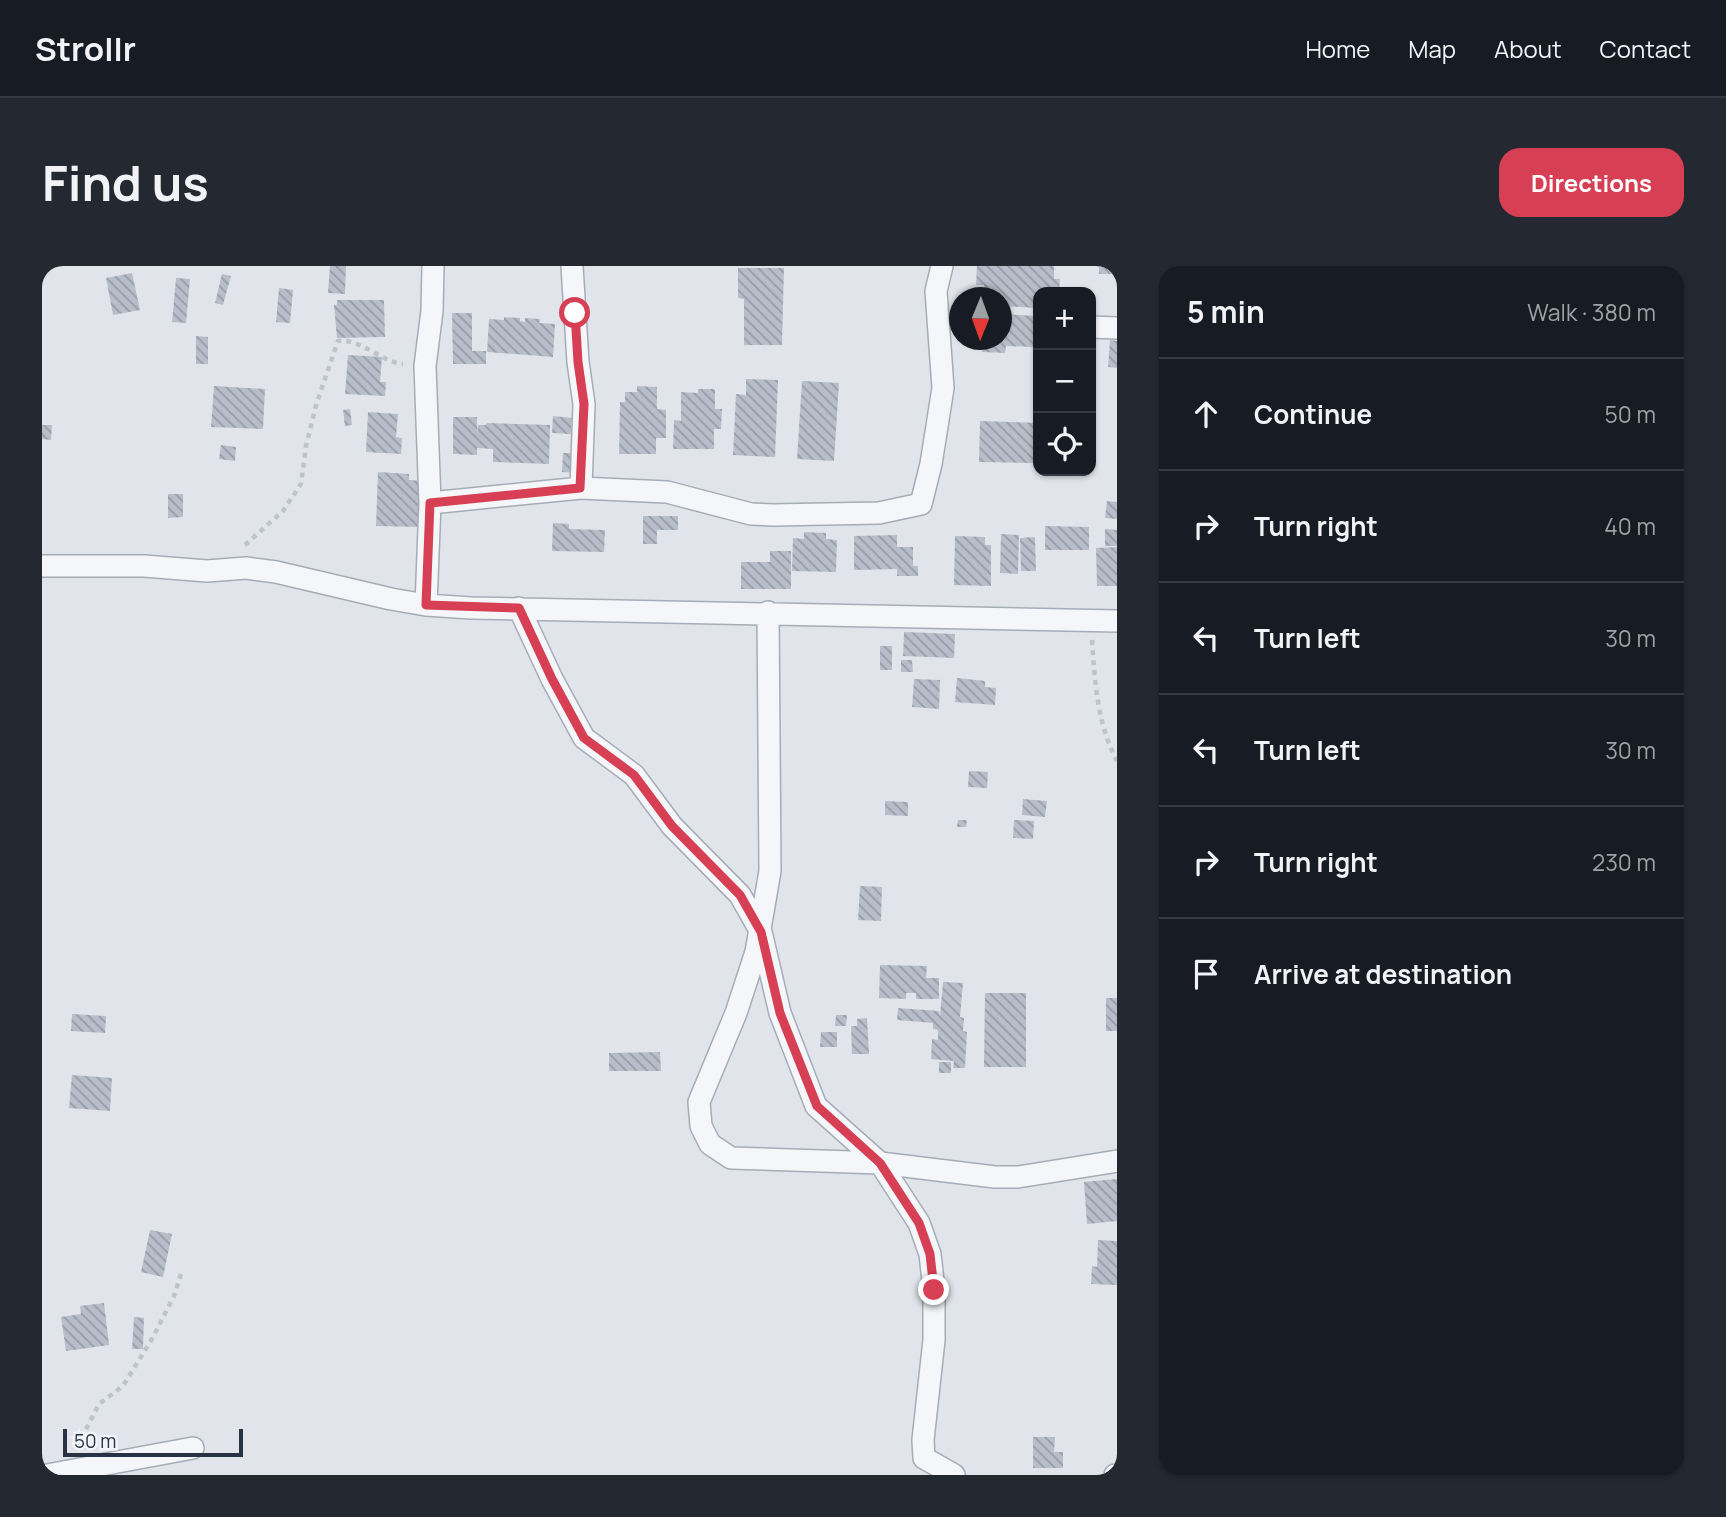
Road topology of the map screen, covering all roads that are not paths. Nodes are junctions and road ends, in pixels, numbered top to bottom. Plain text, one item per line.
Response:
1 (433, 266) edge
2 (572, 266) edge
3 (942, 266) edge
4 (1096, 327) edge
5 (1117, 328) edge
6 (580, 488) junction
7 (430, 503) junction
8 (42, 566) edge
9 (426, 605) junction
10 (519, 608) junction
11 (768, 612) junction
12 (1117, 621) edge
13 (761, 932) junction
14 (1117, 1161) edge
15 (880, 1163) junction
16 (193, 1447) dead end
17 (923, 1467) edge
18 (53, 1474) edge
19 (954, 1475) edge

1 - 7 street
2 - 6 street
3 - 6 street
4 - 5 street
6 - 7 street
7 - 9 street
8 - 9 street
9 - 10 street
10 - 11 street
10 - 13 street
11 - 12 street
11 - 13 street
13 - 15 street
13 - 15 street
14 - 15 street
15 - 17 street
16 - 18 street
17 - 19 street

